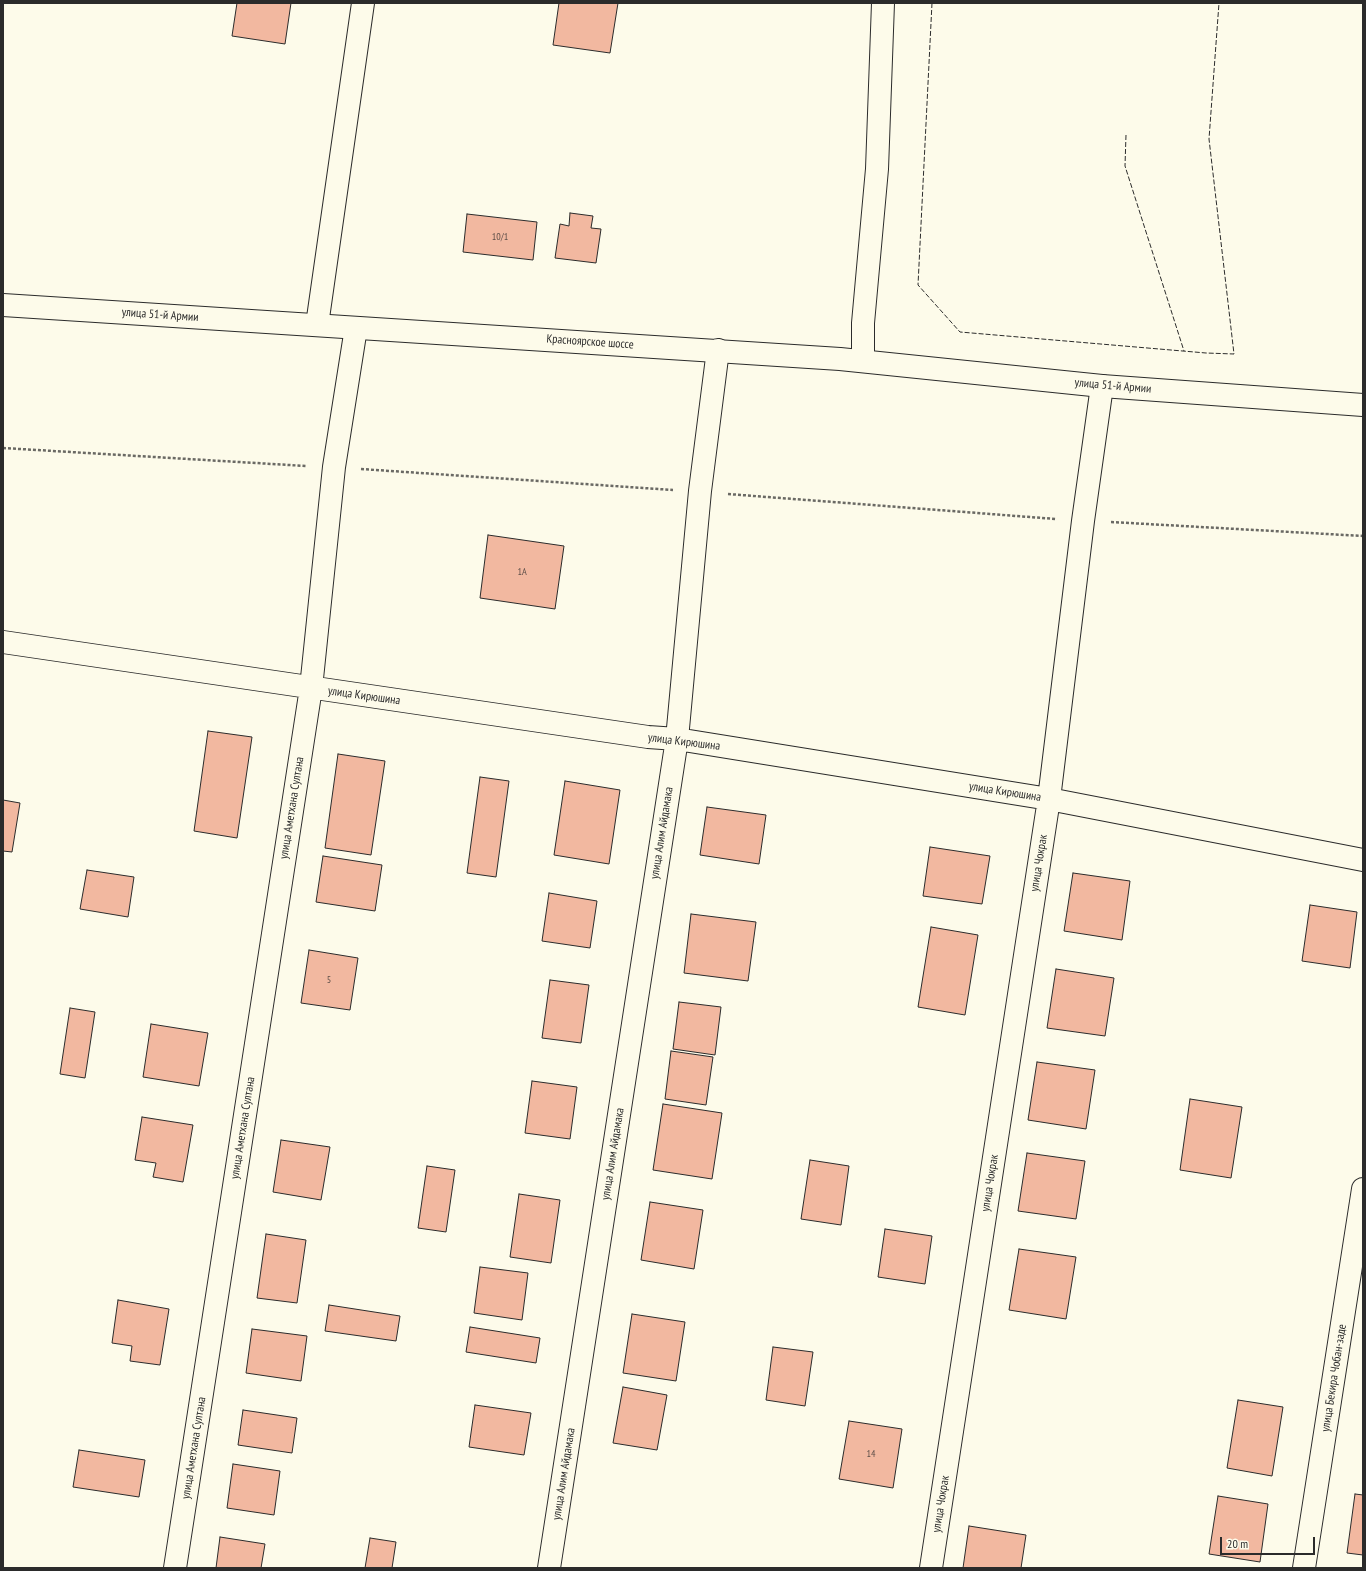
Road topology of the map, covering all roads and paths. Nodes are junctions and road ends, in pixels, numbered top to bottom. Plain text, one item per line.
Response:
1 (363, 3) edge
2 (884, 3) edge
3 (3, 305) edge
4 (317, 325) junction
5 (356, 328) junction
6 (718, 350) junction
7 (863, 361) junction
8 (1102, 386) junction
9 (1363, 405) edge
10 (3, 642) edge
11 (311, 688) junction
12 (677, 739) junction
13 (1048, 799) junction
14 (1363, 860) edge
15 (1363, 1188) edge
16 (175, 1568) edge
17 (549, 1568) edge
18 (931, 1568) edge
19 (1304, 1568) edge

1 - 4 street
2 - 7 street
3 - 4 street, улица 51-й Армии
4 - 5 street, Красноярское шоссе
5 - 6 street, Красноярское шоссе
5 - 11 street, улица Аметхана Султана
6 - 7 street, Красноярское шоссе
6 - 12 street, улица Алим Айдамака
7 - 8 street, улица 51-й Армии
8 - 9 street, улица 51-й Армии
8 - 13 street, улица Чокрак
10 - 11 street, улица Кирюшина
11 - 12 street, улица Кирюшина
11 - 16 street, улица Аметхана Султана
12 - 13 street, улица Кирюшина
12 - 17 street, улица Алим Айдамака
13 - 14 street, улица Кирюшина
13 - 18 street, улица Чокрак
15 - 19 street, улица Бекира Чобан-заде

